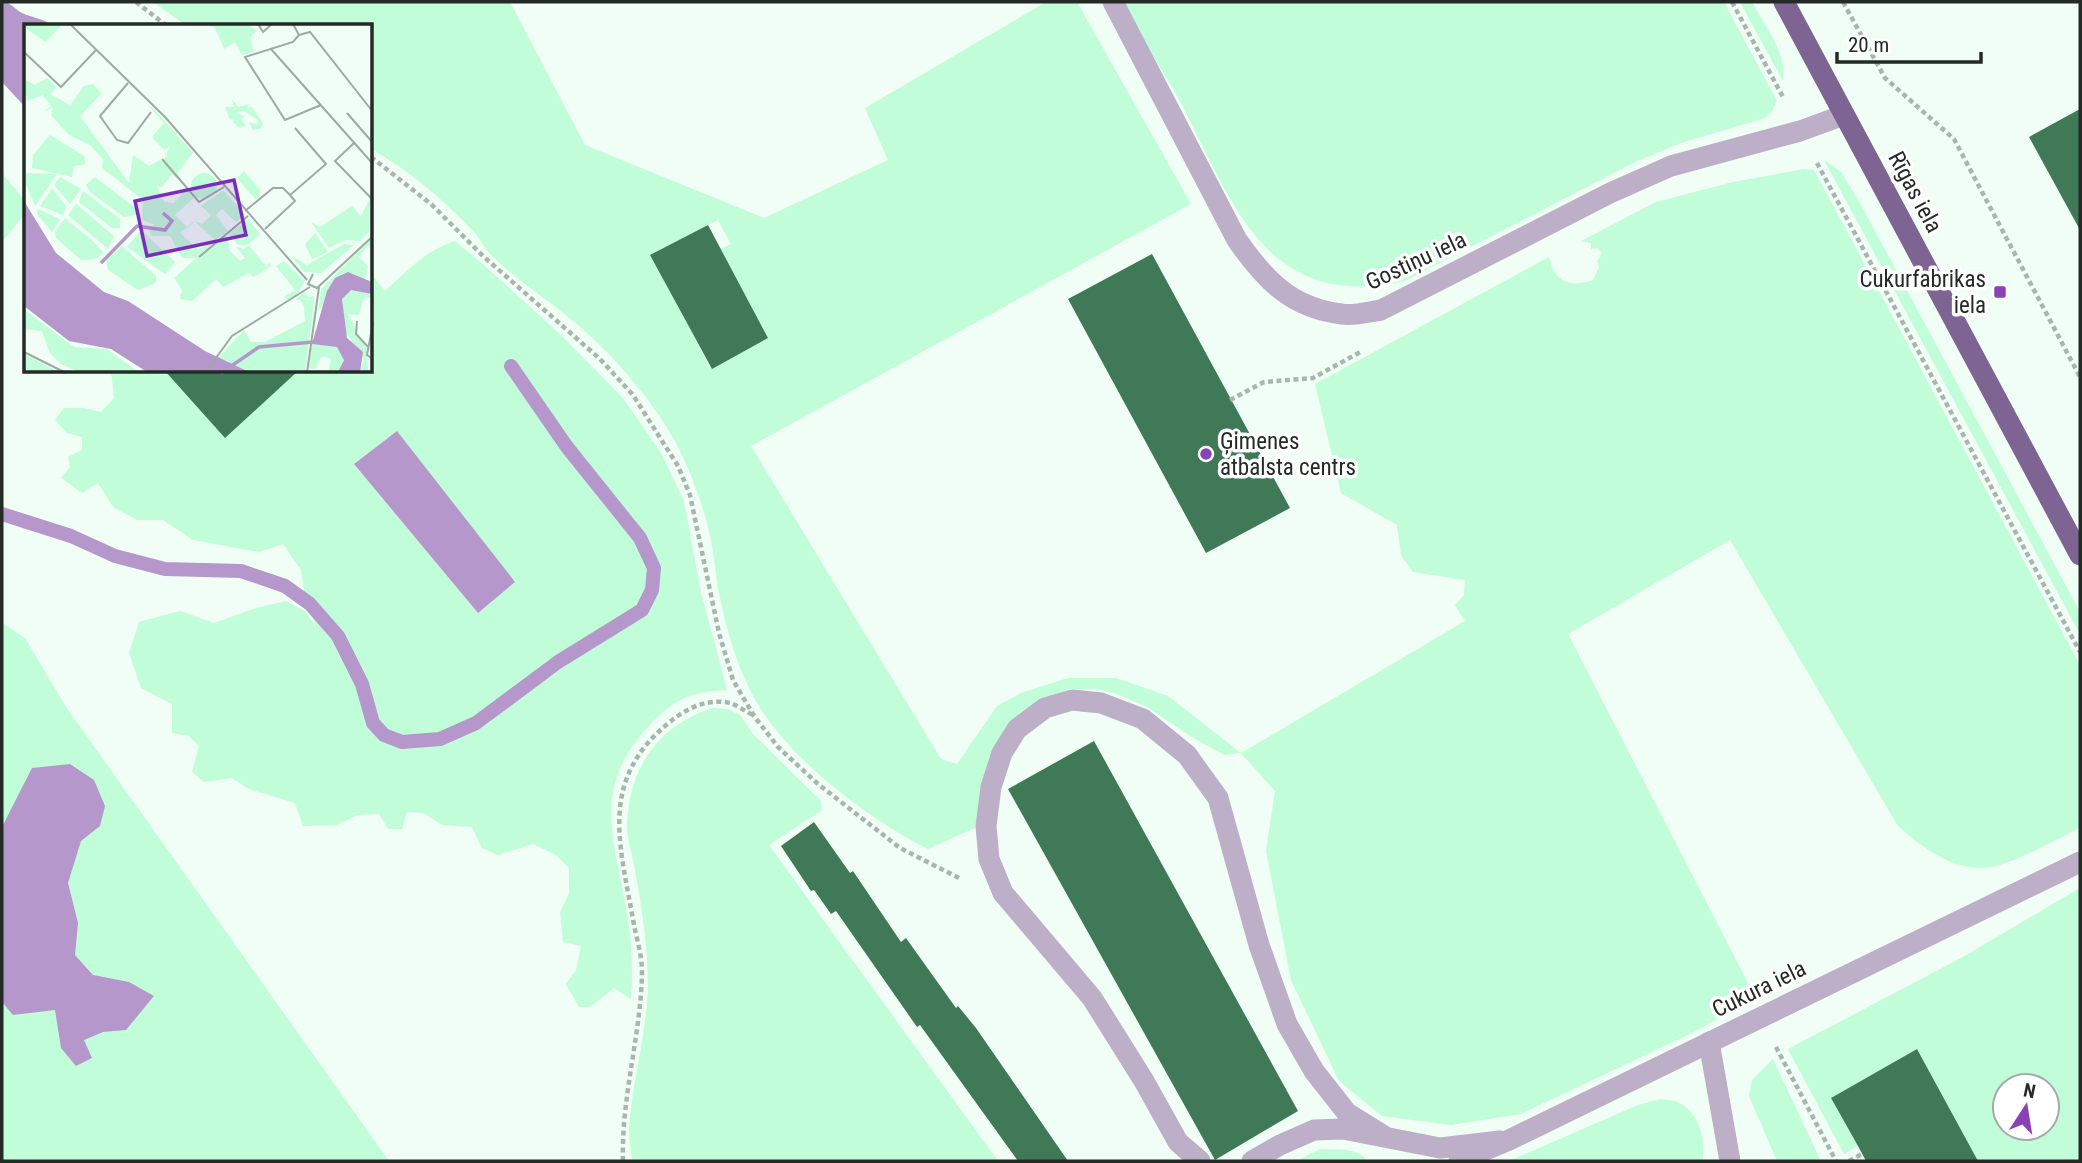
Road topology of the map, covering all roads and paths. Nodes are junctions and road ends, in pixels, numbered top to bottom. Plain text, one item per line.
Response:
1 (136, 2) edge
2 (1113, 2) edge
3 (1732, 2) edge
4 (1784, 2) edge
5 (1843, 2) edge
6 (164, 24) edge
7 (1844, 115) junction
8 (1800, 131) junction
9 (373, 159) edge
10 (2080, 377) edge
11 (2080, 555) edge
12 (2080, 652) edge
13 (754, 716) junction
14 (2080, 862) edge
15 (1003, 893) junction
16 (1761, 1018) junction
17 (1709, 1042) junction
18 (1384, 1136) junction
19 (1509, 1140) junction
20 (1862, 1154) dead end
21 (624, 1161) edge
22 (1200, 1161) edge
23 (1252, 1161) edge
24 (1459, 1161) edge
25 (1730, 1161) edge
26 (1836, 1161) edge
27 (1849, 1161) edge

1 - 6 path
2 - 8 street, Gostiņu iela
3 - 8 path
4 - 7 highway, Rīgas iela
5 - 10 path
7 - 8 street, Gostiņu iela
7 - 11 highway, Rīgas iela
8 - 12 path
9 - 13 path
13 - 15 path
13 - 21 path
14 - 16 street, Cukura iela
15 - 18 street
15 - 22 street
16 - 17 street, Cukura iela
16 - 26 path
17 - 19 street, Cukura iela
17 - 25 street
18 - 19 street
18 - 23 street
19 - 24 street, Cukura iela
20 - 27 path

